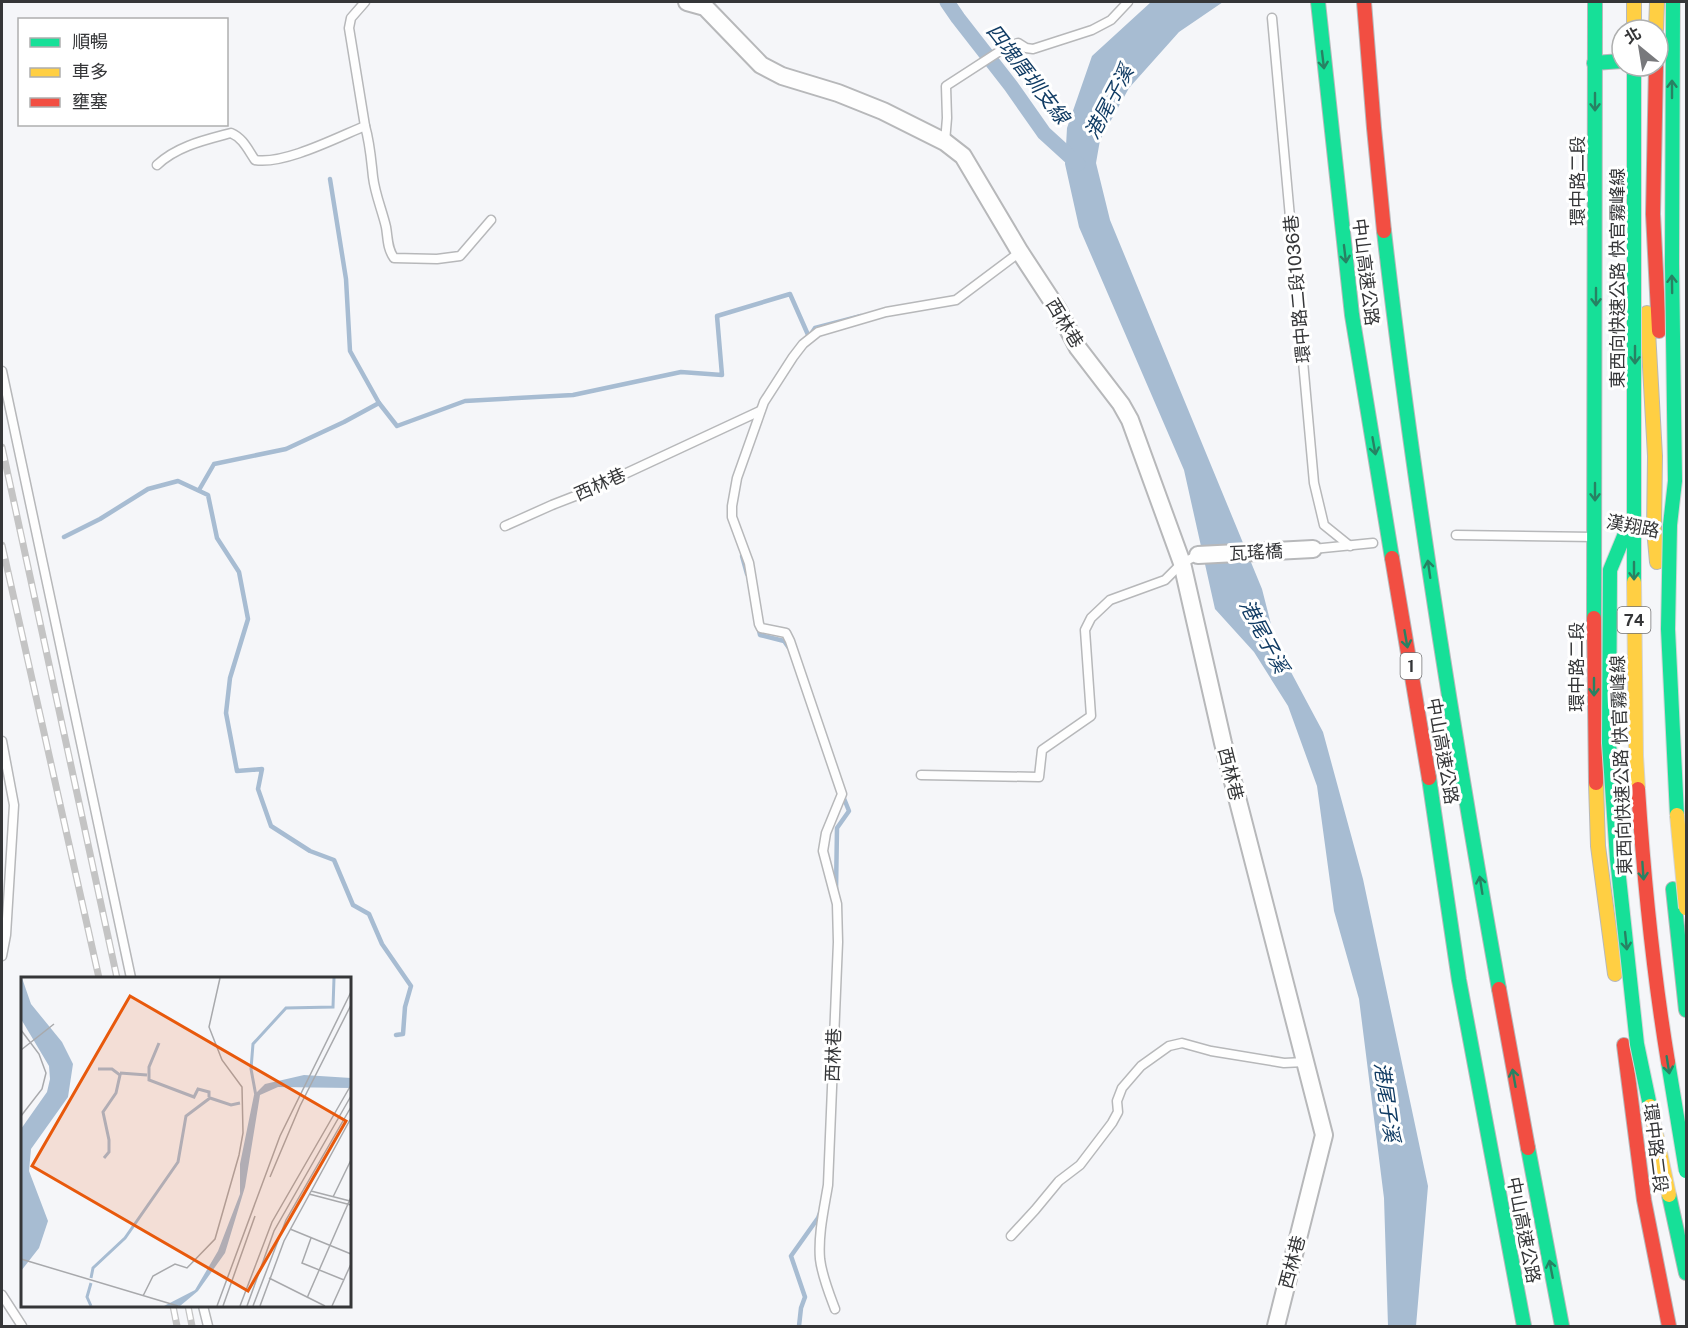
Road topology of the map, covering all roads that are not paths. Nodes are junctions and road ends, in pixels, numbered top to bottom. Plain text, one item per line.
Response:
1 (365, 2) edge
2 (687, 2) edge
3 (1128, 2) edge
4 (1318, 2) edge
5 (1364, 2) edge
6 (1595, 2) edge
7 (1634, 2) edge
8 (1646, 2) edge
9 (1657, 2) edge
10 (1673, 2) edge
11 (1272, 18) dead end
12 (1634, 18) edge
13 (1645, 18) edge
14 (1656, 18) edge
15 (1686, 60) edge
16 (1670, 61) edge
17 (1610, 62) edge
18 (1594, 63) junction
19 (1634, 78) edge
20 (1644, 78) edge
21 (1656, 78) edge
22 (365, 126) junction
23 (945, 142) junction
24 (157, 165) dead end
25 (491, 219) dead end
26 (1020, 252) junction
27 (2, 371) edge
28 (760, 411) junction
29 (1675, 481) junction
30 (1635, 510) junction
31 (1686, 513) edge
32 (505, 526) dead end
33 (1661, 529) junction
34 (1686, 529) edge
35 (1605, 532) junction
36 (1456, 535) dead end
37 (1373, 543) dead end
38 (1350, 546) junction
39 (1313, 549) joint
40 (1661, 550) junction
41 (1686, 552) edge
42 (1198, 555) joint
43 (1182, 563) junction
44 (2, 741) edge
45 (921, 775) dead end
46 (1686, 908) edge
47 (1686, 931) edge
48 (2, 956) edge
49 (131, 977) edge
50 (1686, 1010) edge
51 (1305, 1062) junction
52 (1686, 1171) edge
53 (1011, 1236) dead end
54 (1686, 1273) edge
55 (2, 1295) edge
56 (203, 1307) edge
57 (835, 1309) dead end
58 (22, 1326) edge
59 (208, 1326) edge
60 (1276, 1326) edge
61 (1524, 1326) edge
62 (1562, 1326) edge
63 (1669, 1326) edge

1 - 22 lane
2 - 23 street, 西林巷
3 - 23 lane
4 -> 61 main road, 中山高速公路 / 1
62 -> 5 main road, 中山高速公路 / 1
6 - 18 main road, 環中路二段
7 - 12 main road
8 - 13 main road
9 - 14 main road
29 -> 10 main road, 74, bridge
11 - 38 lane, 環中路二段1036巷
15 - 16 main road
17 - 18 main road
18 -> 35 main road, 環中路二段
19 -> 30 main road, 東西向快速公路 快官霧峰線 / 74, bridge
20 - 33 main road
21 - 33 main road
22 - 24 lane
22 - 25 lane
23 - 26 street, 西林巷
26 - 28 lane, 西林巷
26 - 43 street, 西林巷
27 - 49 lane
28 - 32 lane, 西林巷
28 - 57 lane, 西林巷
29 - 31 main road
29 - 46 main road, 74, bridge
30 -> 52 main road, 東西向快速公路 快官霧峰線 / 74, bridge
30 -> 54 main road, bridge
33 - 34 main road, 漢翔路
33 - 35 main road, 漢翔路
33 - 40 main road
35 - 36 lane
35 - 40 main road, 漢翔路
35 -> 63 main road, 環中路二段
37 - 38 lane
38 - 39 lane
39 - 42 street, 瓦瑤橋
40 - 41 main road, 漢翔路
40 - 47 main road
40 - 50 main road
42 - 43 lane
43 - 45 lane
43 - 51 street, 西林巷
44 - 48 lane
51 - 53 lane
51 - 60 street, 西林巷
55 - 58 lane
56 - 59 lane

